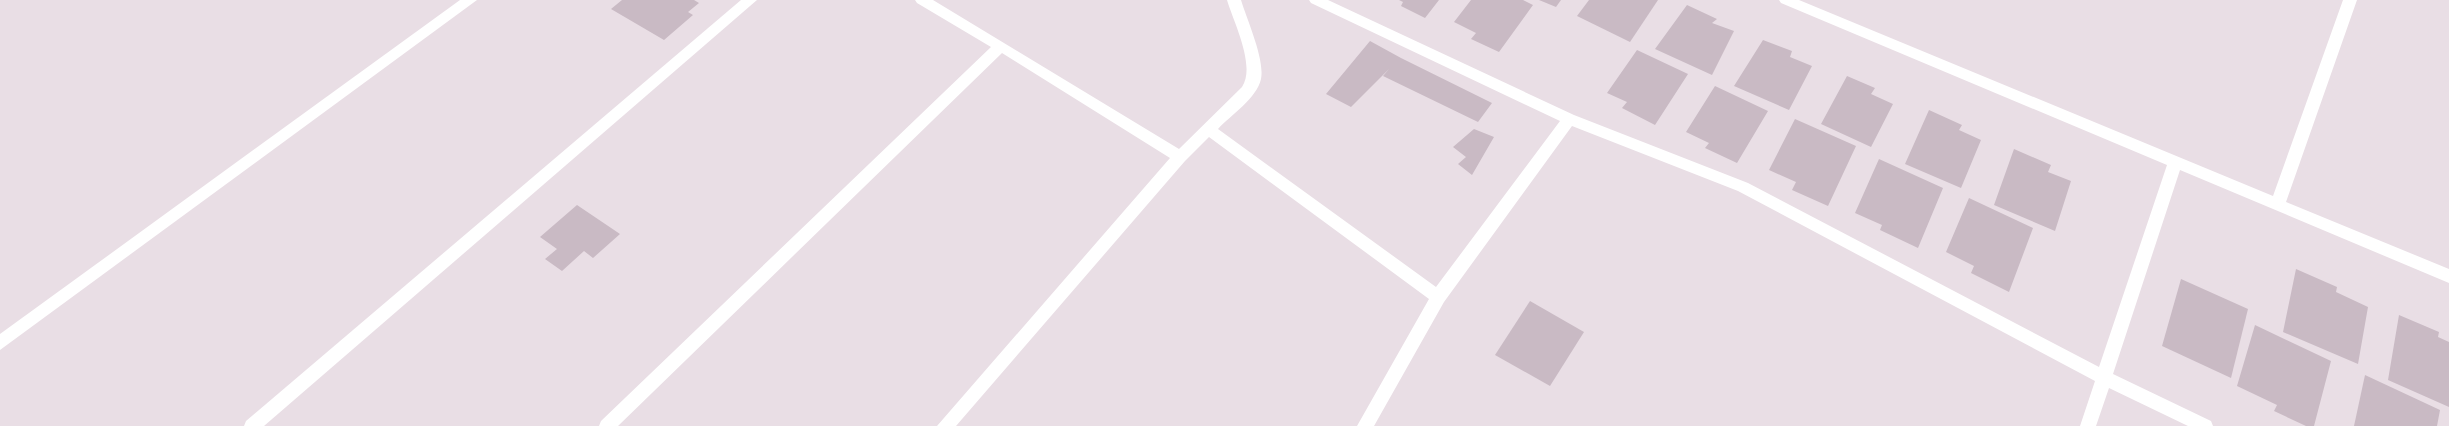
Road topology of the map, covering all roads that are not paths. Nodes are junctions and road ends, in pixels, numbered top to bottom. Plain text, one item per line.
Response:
1 (470, 0) edge
2 (750, 0) edge
3 (922, 0) edge
4 (1234, 0) edge
5 (1316, 0) edge
6 (1786, 0) edge
7 (2350, 0) edge
8 (1001, 46) junction
9 (1568, 119) junction
10 (1208, 130) junction
11 (1180, 157) junction
12 (2175, 162) junction
13 (2278, 204) junction
14 (2449, 276) edge
15 (1438, 297) junction
16 (0, 342) edge
17 (2104, 378) junction
18 (610, 425) edge
19 (252, 426) edge
20 (946, 426) edge
21 (1365, 426) edge
22 (2088, 426) edge
23 (2205, 426) edge

1 - 16 street
2 - 19 street
3 - 8 street
4 - 10 street
5 - 9 street
6 - 12 street
7 - 13 street
8 - 11 street
8 - 18 street
9 - 15 street
9 - 17 street
10 - 11 street
10 - 15 street
11 - 20 street
12 - 13 street
12 - 17 street
13 - 14 street
15 - 21 street
17 - 22 street
17 - 23 street

